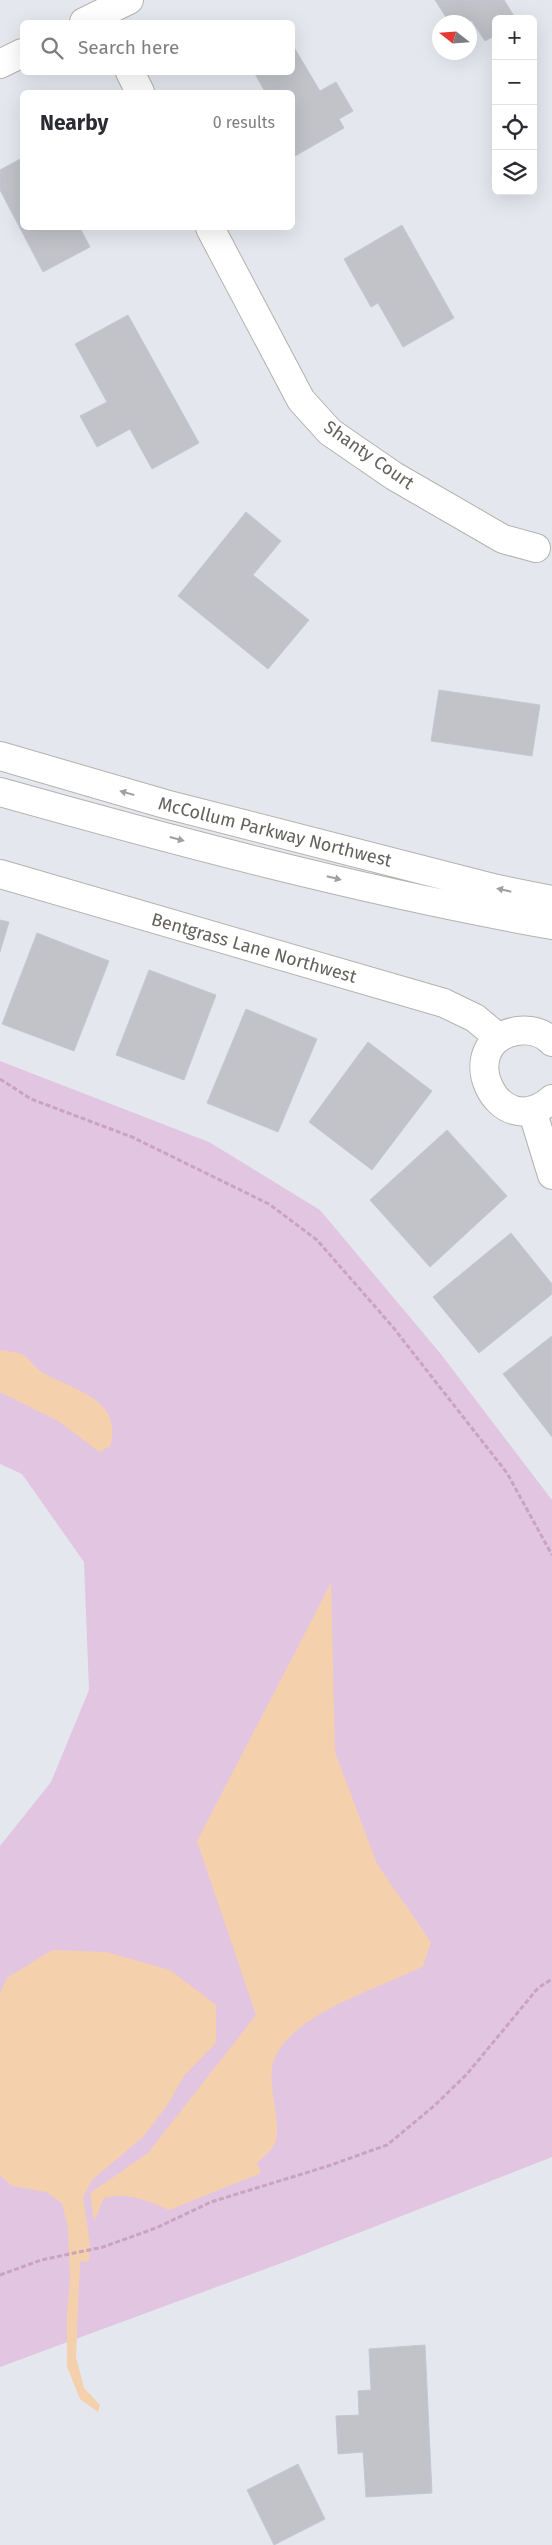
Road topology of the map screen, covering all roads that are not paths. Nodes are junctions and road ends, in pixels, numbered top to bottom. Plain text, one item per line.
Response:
1 (129, 0) edge
2 (96, 20) edge
3 (20, 54) edge
4 (0, 64) edge
5 (132, 75) edge
6 (139, 90) edge
7 (211, 230) edge
8 (536, 548) dead end
9 (0, 756) edge
10 (0, 792) edge
11 (0, 874) edge
12 (552, 900) edge
13 (552, 925) edge
14 (499, 1038) junction
15 (552, 1042) edge
16 (542, 1105) edge
17 (552, 1175) edge

1 - 2 street
3 - 4 street
5 - 6 street
7 - 8 street, Shanty Court
12 -> 9 street, McCollum Parkway Northwest
10 -> 13 street, McCollum Parkway Northwest
11 - 14 street, Bentgrass Lane Northwest
14 - 15 street
14 - 16 street
16 - 17 street

